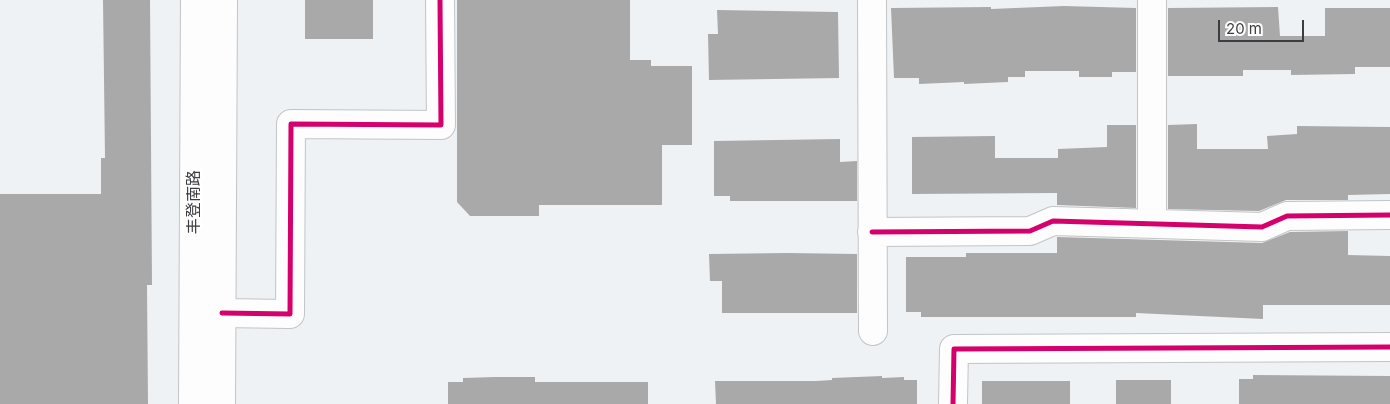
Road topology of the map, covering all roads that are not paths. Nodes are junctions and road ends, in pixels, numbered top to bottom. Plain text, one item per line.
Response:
1 (195, 0) edge
2 (223, 0) edge
3 (440, 0) edge
4 (872, 0) edge
5 (1152, 0) edge
6 (1390, 215) edge
7 (1152, 224) junction
8 (872, 232) junction
9 (222, 313) junction
10 (873, 331) dead end
11 (1390, 347) edge
12 (193, 404) edge
13 (221, 404) edge
14 (954, 404) edge

1 - 12 street, 丰登南路
2 - 9 street, 丰登南路
3 - 9 street
4 - 8 street
5 - 7 street
6 - 7 street
7 - 8 street
8 - 10 street
9 - 13 street, 丰登南路
11 - 14 street

